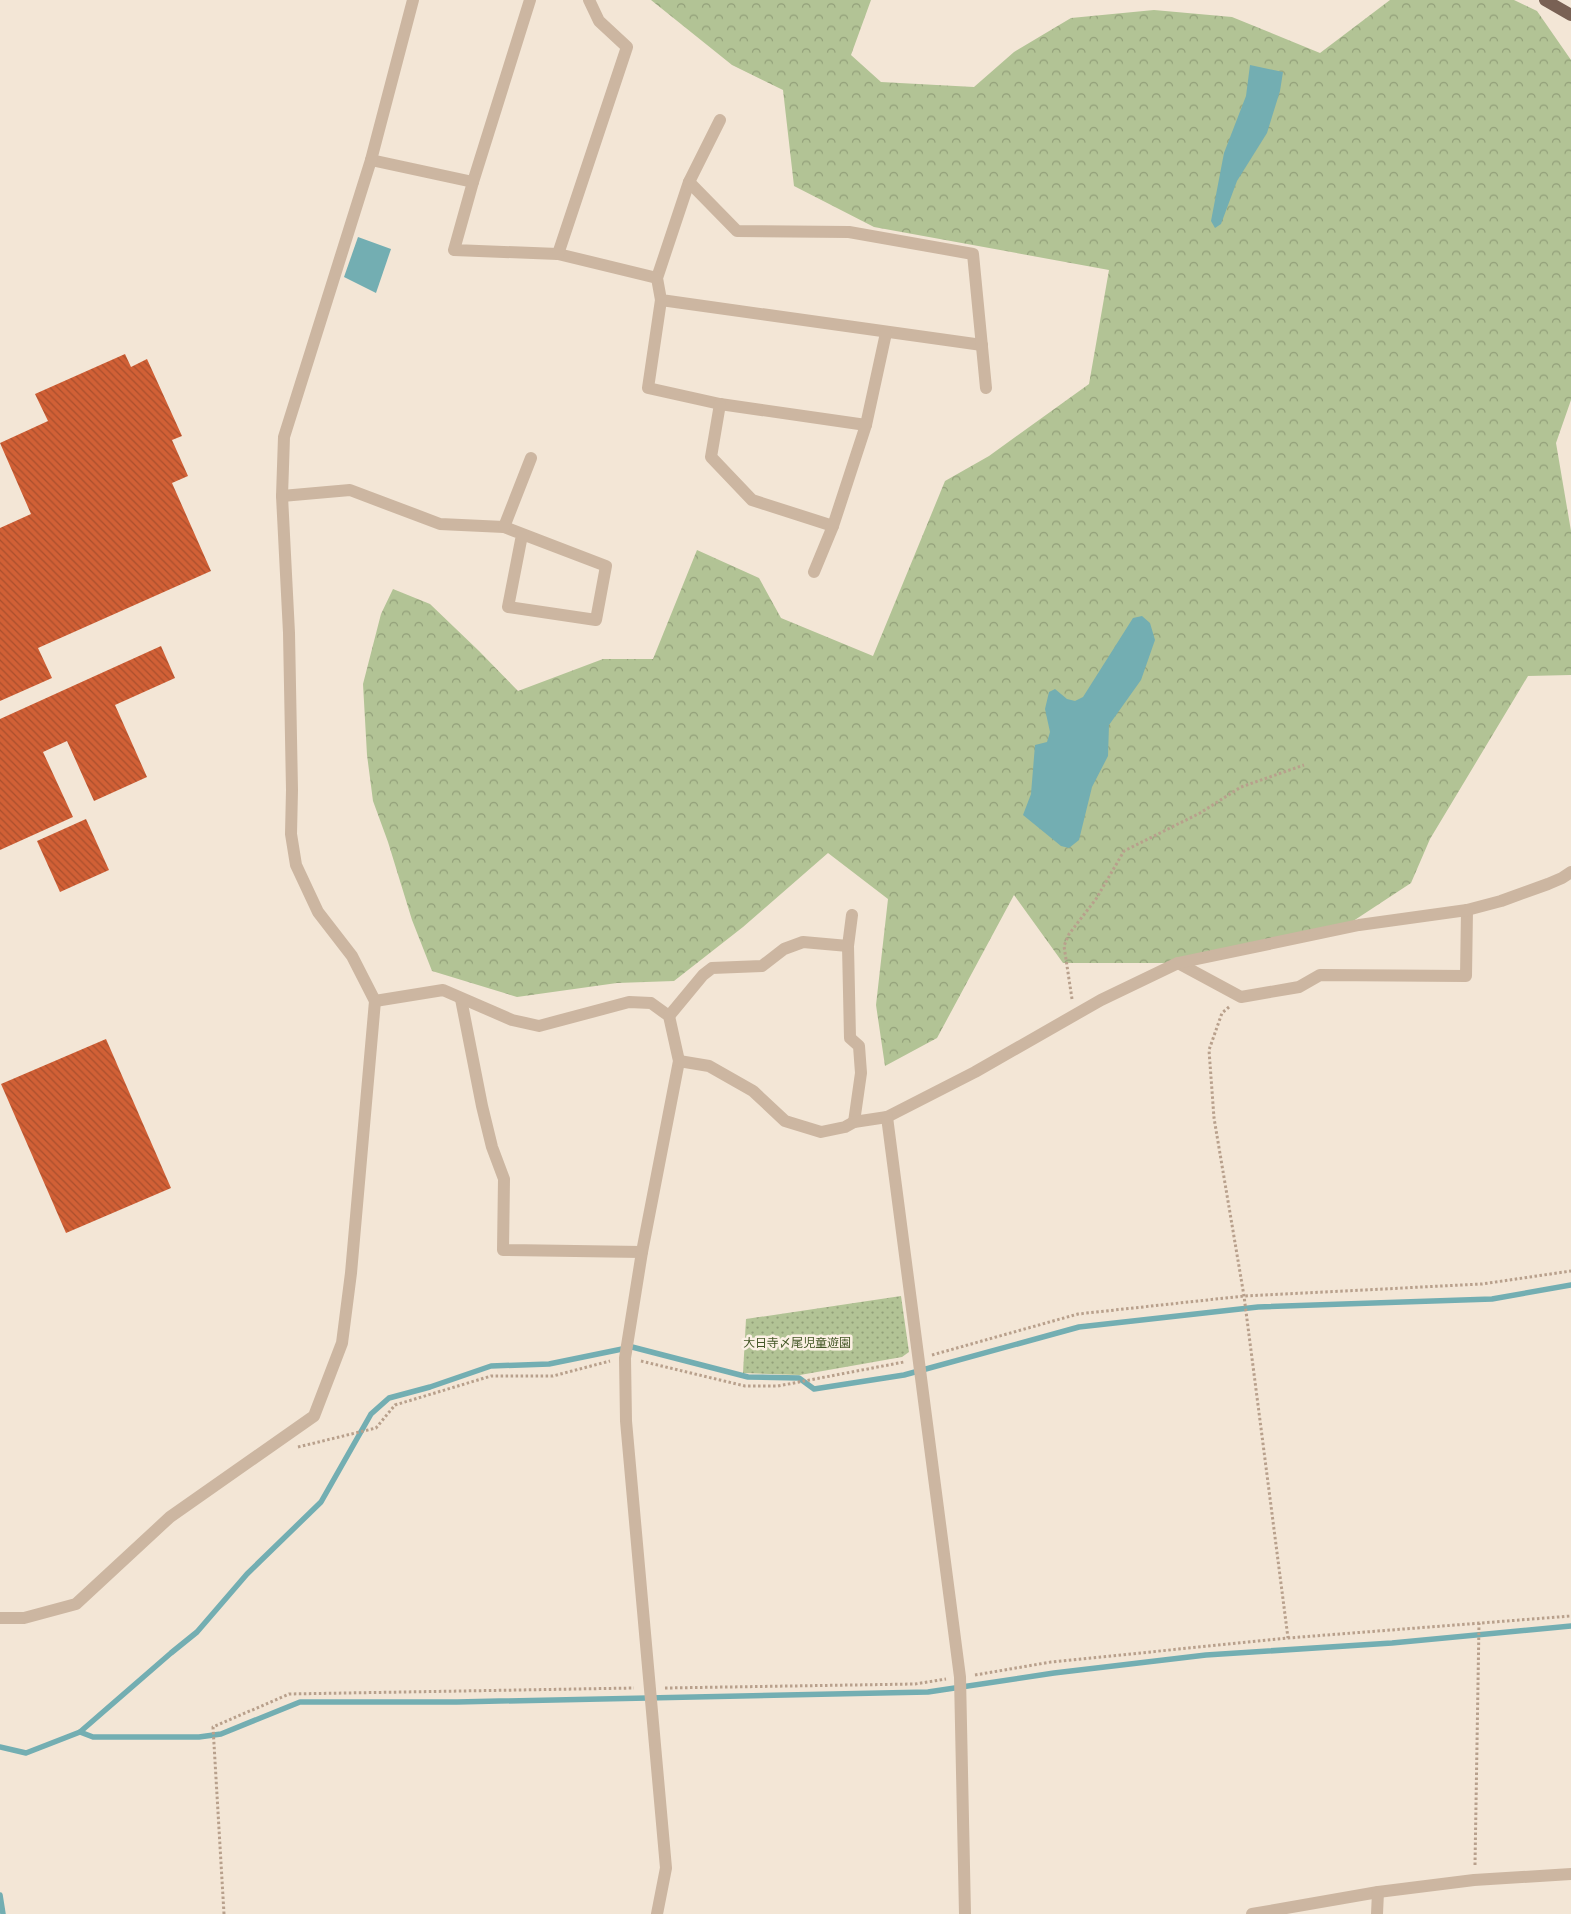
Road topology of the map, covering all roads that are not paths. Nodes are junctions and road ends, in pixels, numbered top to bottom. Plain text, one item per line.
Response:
1 (413, 0) edge
2 (530, 0) edge
3 (589, 0) edge
4 (1545, 0) edge
5 (1571, 16) edge
6 (720, 120) dead end
7 (371, 160) junction
8 (473, 182) junction
9 (689, 182) junction
10 (558, 254) junction
11 (657, 278) junction
12 (661, 300) junction
13 (886, 333) junction
14 (982, 345) junction
15 (986, 388) dead end
16 (720, 404) junction
17 (866, 425) junction
18 (531, 458) dead end
19 (282, 496) junction
20 (833, 526) junction
21 (504, 527) junction
22 (522, 534) dead end
23 (814, 572) dead end
24 (1571, 872) edge
25 (1467, 910) junction
26 (852, 915) dead end
27 (848, 946) junction
28 (1178, 963) junction
29 (461, 999) junction
30 (375, 1001) junction
31 (670, 1016) junction
32 (679, 1061) junction
33 (886, 1116) junction
34 (854, 1122) junction
35 (642, 1252) junction
36 (0, 1618) edge
37 (1571, 1874) edge
38 (1378, 1892) junction
39 (657, 1914) edge
40 (965, 1914) edge
41 (1252, 1914) edge
42 (1377, 1914) edge

1 - 7 street
2 - 8 street
3 - 10 street
4 - 5 main road
6 - 9 street
7 - 8 street
7 - 19 street
8 - 10 street
9 - 11 street
9 - 14 street
10 - 11 street
11 - 12 street
12 - 13 street
12 - 16 street
13 - 14 street
13 - 17 street
14 - 15 street
16 - 17 street
16 - 20 street
17 - 20 street
18 - 21 street
19 - 21 street
19 - 30 street
20 - 23 street
21 - 22 street
24 - 25 street
25 - 28 street
25 - 28 street
26 - 27 street
27 - 31 street
27 - 34 street
28 - 33 street
29 - 30 street
29 - 31 street
29 - 35 street
30 - 36 street
31 - 32 street
32 - 34 street
32 - 35 street
33 - 34 street
33 - 40 street
35 - 39 street
37 - 38 street
38 - 41 street
38 - 42 street

